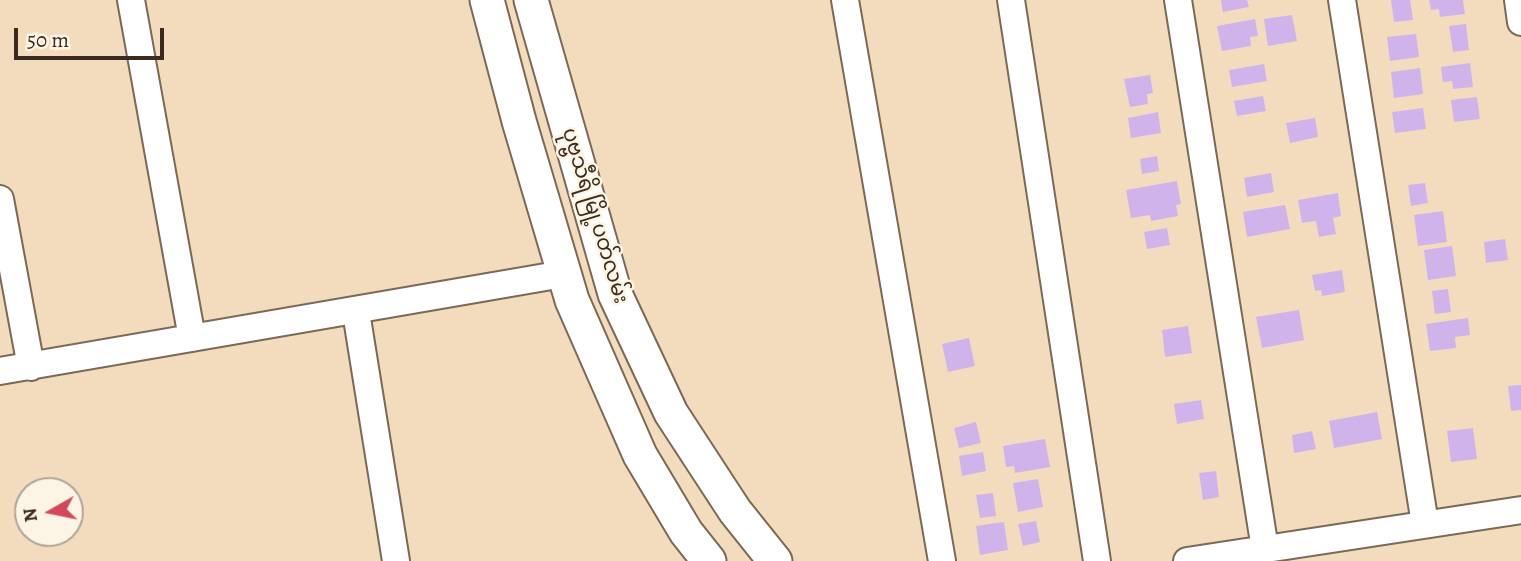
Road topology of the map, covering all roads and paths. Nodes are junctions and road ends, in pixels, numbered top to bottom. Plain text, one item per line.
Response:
1 (131, 0) edge
2 (531, 0) edge
3 (845, 0) edge
4 (1011, 0) edge
5 (1178, 0) edge
6 (1342, 0) edge
7 (1518, 0) edge
8 (494, 1) edge
9 (1521, 22) edge
10 (0, 198) edge
11 (563, 274) junction
12 (356, 312) junction
13 (192, 338) junction
14 (31, 367) junction
15 (0, 371) edge
16 (1521, 510) edge
17 (1426, 524) junction
18 (1265, 549) junction
19 (396, 561) edge
20 (709, 561) edge
21 (775, 561) edge
22 (942, 561) edge
23 (1097, 561) edge
24 (1187, 561) edge

1 - 13 street
2 - 21 main road, ပုဗ္ဗသီရိ မြို့ပတ်လမ်း
3 - 22 street
4 - 23 street
5 - 18 street
6 - 17 street
7 - 9 street
8 - 11 main road, ပုဗ္ဗသီရိ မြို့ပတ်လမ်း
10 - 14 street
11 - 12 street
11 - 20 main road, ပုဗ္ဗသီရိ မြို့ပတ်လမ်း
12 - 13 street
12 - 19 street
13 - 14 street
14 - 15 street
16 - 17 street
17 - 18 street
18 - 24 street

